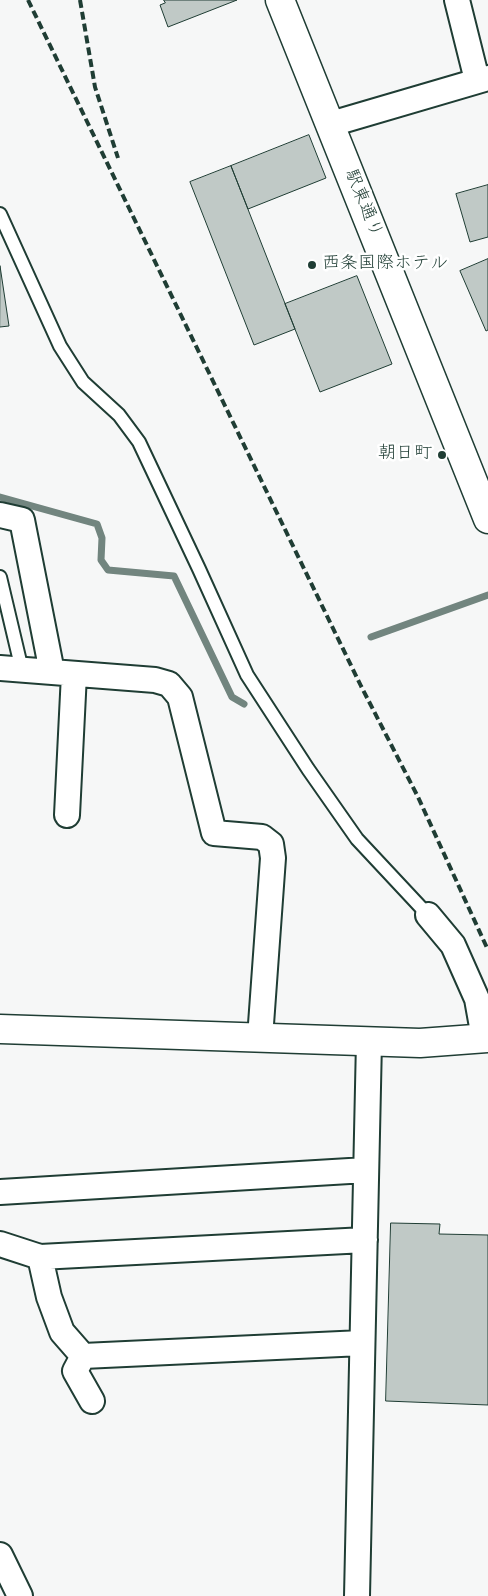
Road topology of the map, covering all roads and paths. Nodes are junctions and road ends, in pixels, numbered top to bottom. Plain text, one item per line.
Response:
1 (280, 0) edge
2 (457, 0) edge
3 (483, 79) edge
4 (331, 124) junction
5 (0, 214) edge
6 (481, 481) edge
7 (0, 515) edge
8 (488, 519) edge
9 (0, 577) edge
10 (11, 669) edge
11 (63, 673) junction
12 (67, 815) dead end
13 (428, 915) joint
14 (0, 1029) edge
15 (260, 1038) junction
16 (486, 1038) edge
17 (369, 1041) junction
18 (366, 1170) junction
19 (0, 1192) edge
20 (364, 1240) junction
21 (0, 1244) edge
22 (40, 1257) junction
23 (362, 1343) junction
24 (83, 1356) junction
25 (92, 1401) dead end
26 (0, 1556) edge
27 (20, 1596) edge
28 (357, 1596) edge

1 - 4 street, 駅東通り
2 - 3 street
3 - 4 street
4 - 6 street, 駅東通り
5 - 13 lane
6 - 8 street, 駅東通り
7 - 11 street
9 - 10 lane
10 - 11 street
11 - 12 street
11 - 15 street
13 - 16 street
14 - 15 street
15 - 17 street
16 - 17 street
17 - 18 street
18 - 19 street
18 - 20 street
20 - 22 street
20 - 23 street
21 - 22 street
22 - 24 street
23 - 24 street
23 - 28 street
24 - 25 street
26 - 27 street

